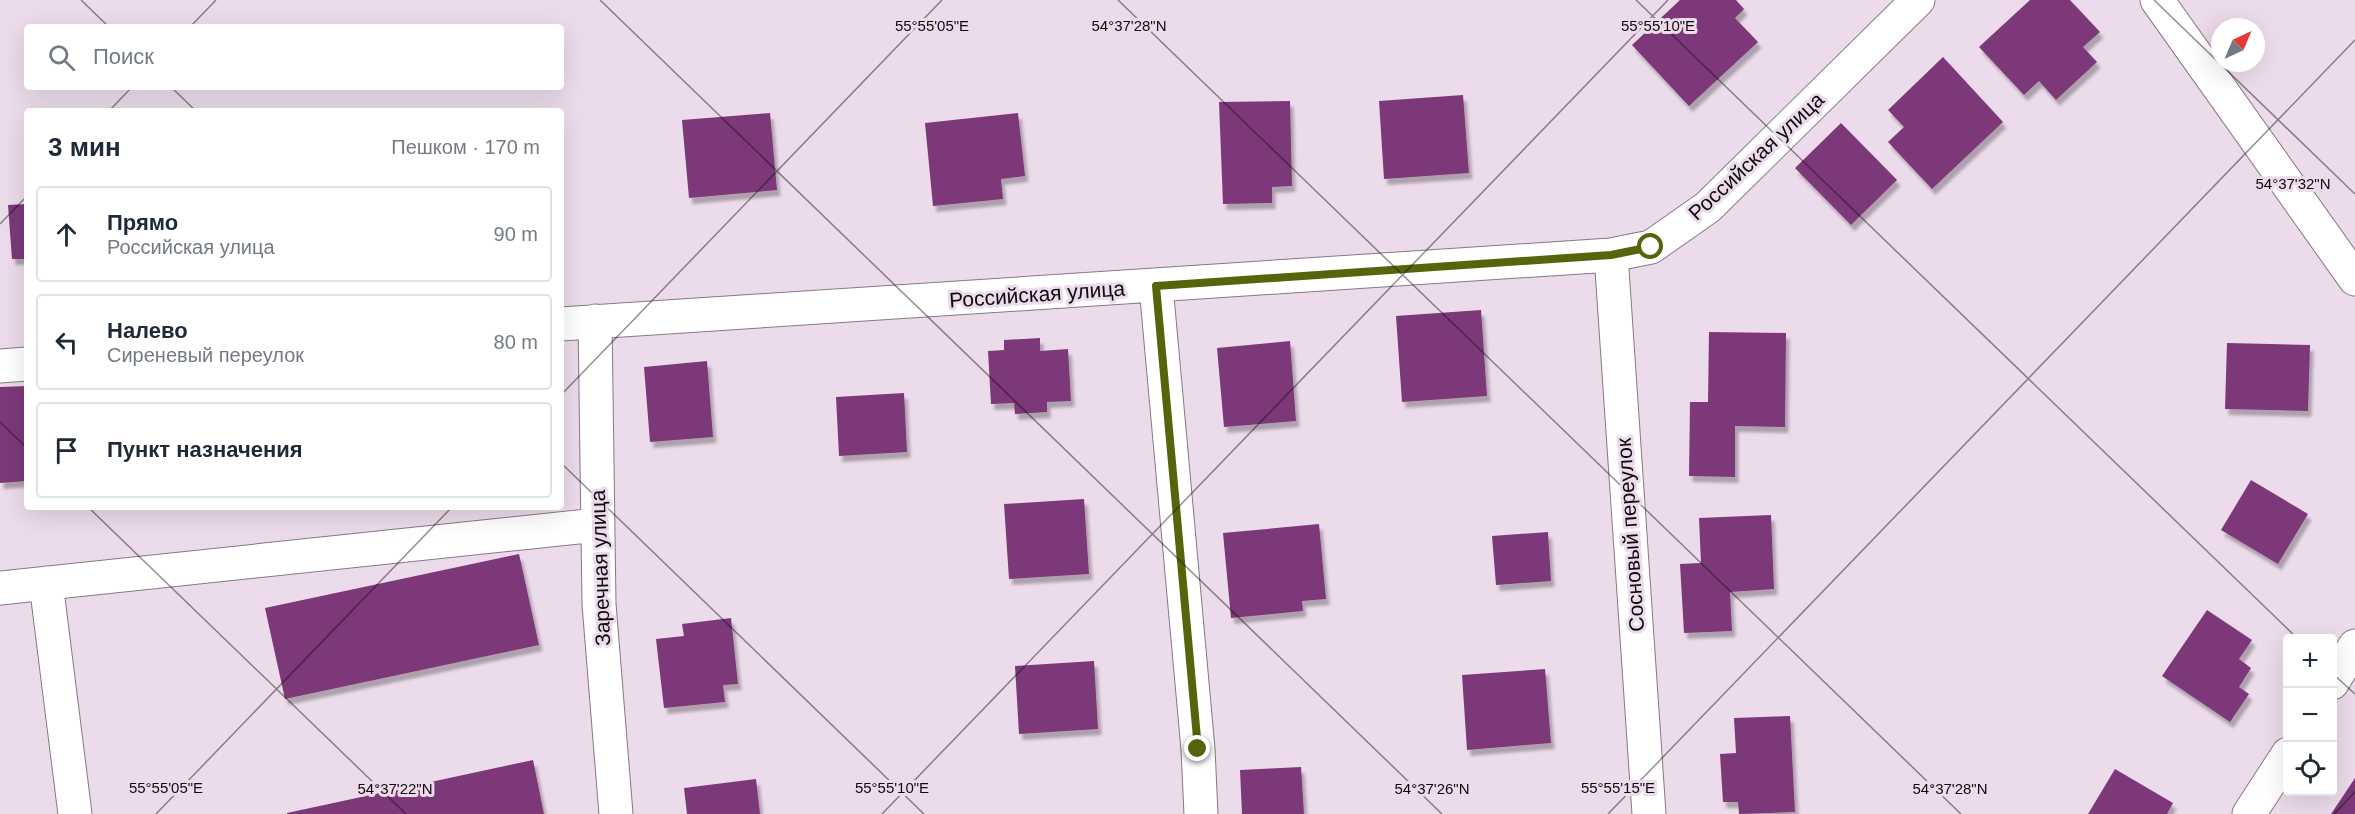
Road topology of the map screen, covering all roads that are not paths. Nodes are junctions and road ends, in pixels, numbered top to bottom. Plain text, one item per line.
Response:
1 (1918, 0) edge
2 (2157, 0) edge
3 (1611, 255) junction
4 (2355, 279) edge
5 (1156, 286) junction
6 (596, 321) junction
7 (564, 324) edge
8 (24, 364) edge
9 (0, 366) edge
10 (597, 525) junction
11 (46, 583) junction
12 (0, 588) edge
13 (2355, 646) edge
14 (2337, 675) edge
15 (2283, 762) edge
16 (75, 814) edge
17 (616, 814) edge
18 (1201, 814) edge
19 (1649, 814) edge
20 (2249, 814) edge

1 - 3 street, Российская улица
2 - 4 street
3 - 5 street, Российская улица
3 - 19 street, Сосновый переулок
5 - 6 street, Российская улица
5 - 18 street
6 - 7 street, Российская улица
6 - 10 street, Заречная улица
8 - 9 street
10 - 11 street
10 - 17 street, Заречная улица
11 - 12 street
11 - 16 street
13 - 14 street
15 - 20 street

